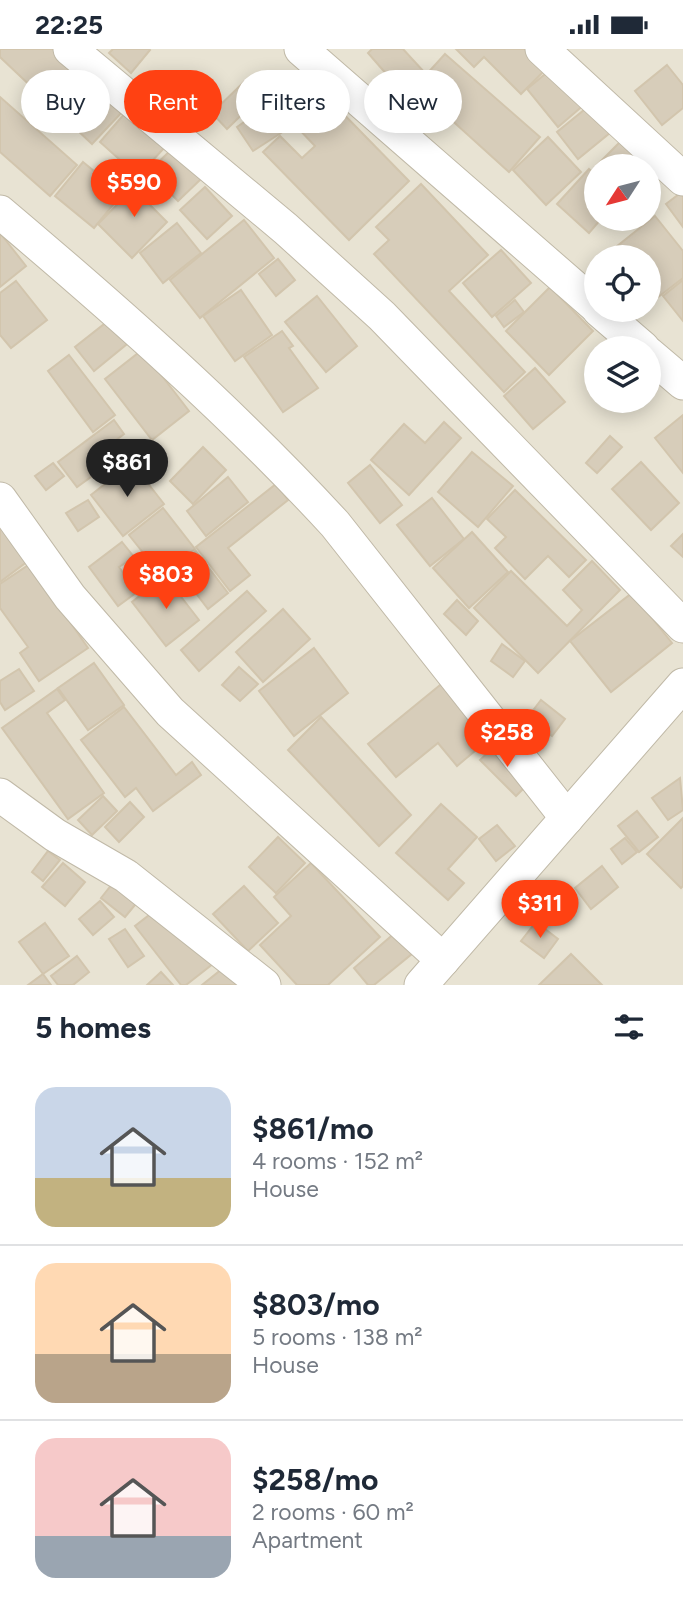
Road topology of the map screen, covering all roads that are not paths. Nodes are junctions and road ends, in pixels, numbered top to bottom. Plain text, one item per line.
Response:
1 (69, 49) edge
2 (301, 49) edge
3 (542, 49) edge
4 (683, 179) edge
5 (0, 212) edge
6 (584, 297) edge
7 (613, 322) edge
8 (629, 336) edge
9 (661, 364) edge
10 (683, 383) edge
11 (0, 499) edge
12 (683, 626) edge
13 (683, 685) edge
14 (0, 795) edge
15 (567, 818) junction
16 (443, 960) junction
17 (264, 985) edge
18 (421, 985) edge

1 - 12 street
2 - 6 street
3 - 4 street
5 - 15 street
7 - 8 street
9 - 10 street
11 - 16 street
13 - 15 street
14 - 17 street
15 - 16 street
16 - 18 street

